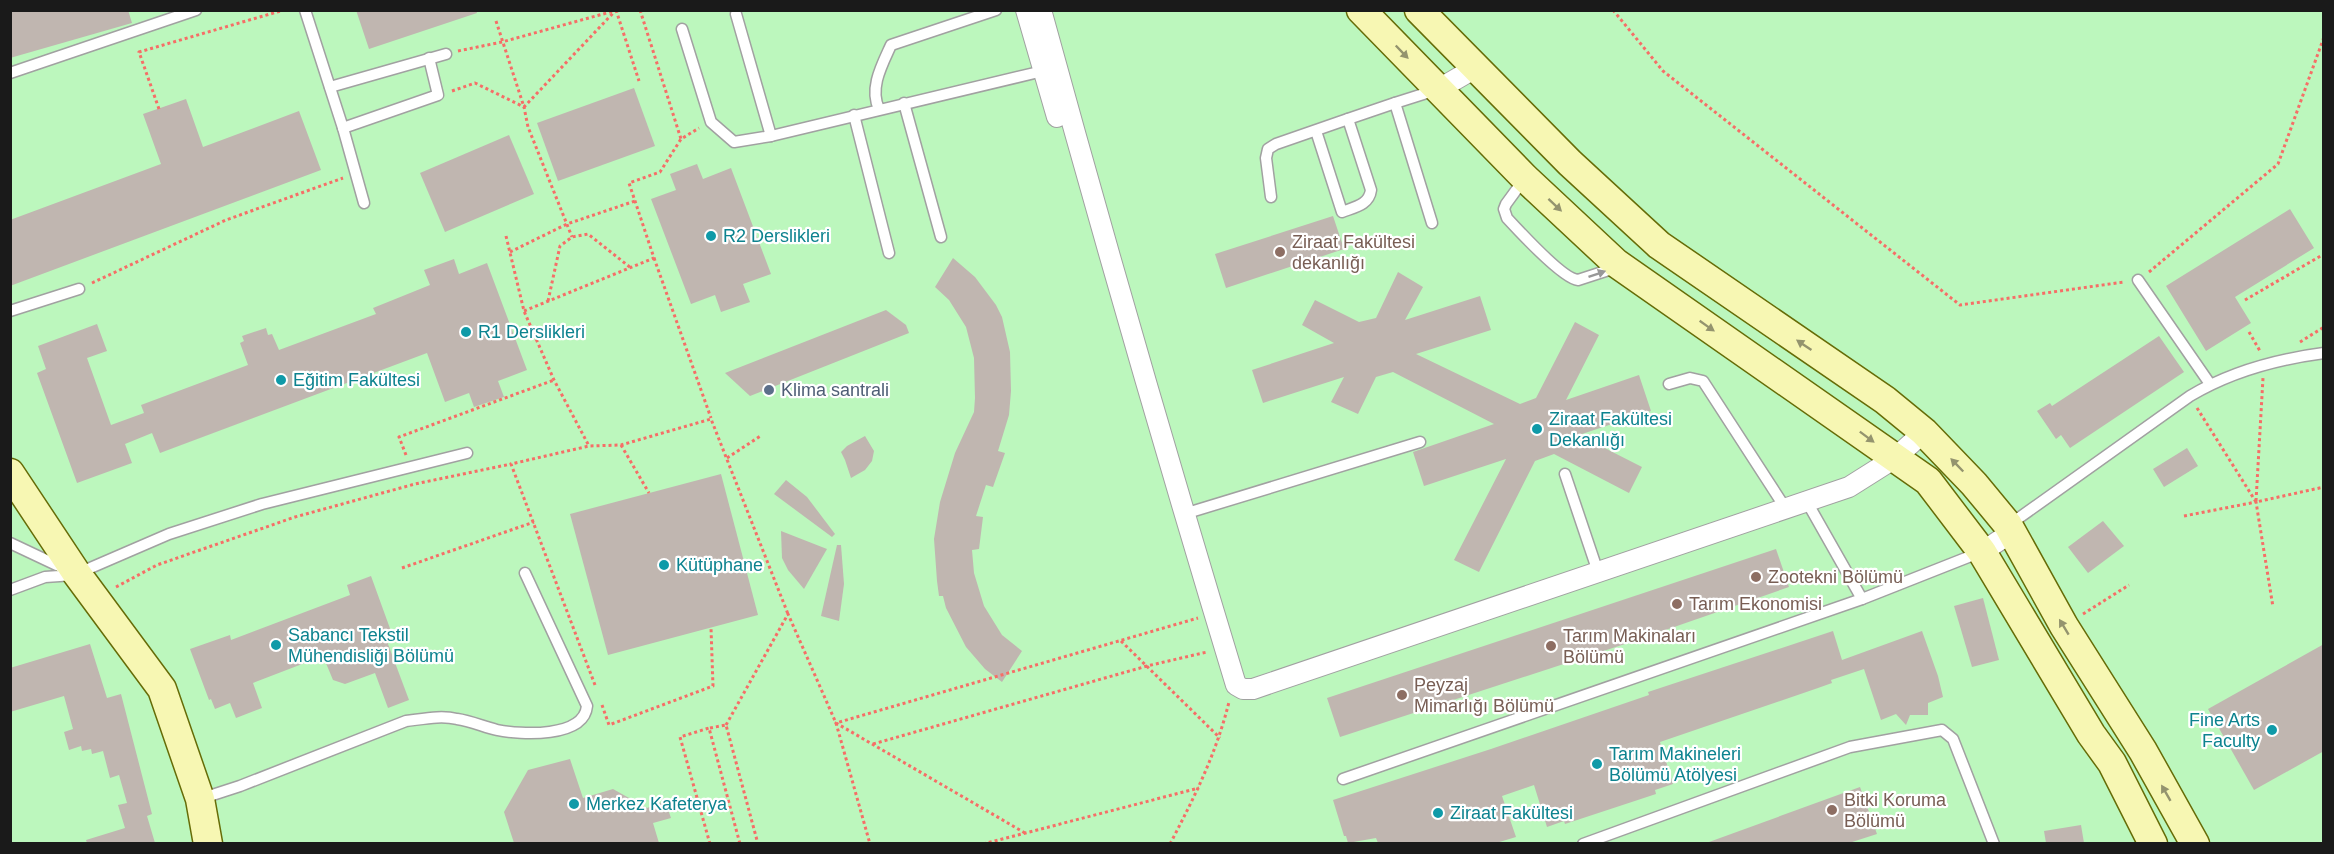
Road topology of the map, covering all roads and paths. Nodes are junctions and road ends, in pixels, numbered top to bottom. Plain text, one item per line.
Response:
1 (196, 10) edge
2 (284, 10) edge
3 (305, 10) edge
4 (616, 10) edge
5 (640, 10) edge
6 (996, 10) edge
7 (1026, 10) edge
8 (1041, 10) edge
9 (1361, 10) edge
10 (1419, 10) edge
11 (1613, 10) edge
12 (736, 14) dead end
13 (496, 21) dead end
14 (682, 29) dead end
15 (2324, 37) edge
16 (502, 42) junction
17 (446, 54) joint
18 (429, 58) junction
19 (1477, 68) junction
20 (1043, 71) junction
21 (10, 73) edge
22 (639, 81) dead end
23 (330, 87) junction
24 (1439, 89) junction
25 (438, 95) junction
26 (1395, 103) junction
27 (904, 104) junction
28 (524, 107) junction
29 (159, 109) dead end
30 (879, 109) junction
31 (854, 115) junction
32 (1348, 119) junction
33 (711, 122) junction
34 (343, 128) junction
35 (1316, 131) junction
36 (771, 136) junction
37 (681, 139) junction
38 (356, 173) junction
39 (1526, 178) junction
40 (1271, 197) dead end
41 (635, 201) junction
42 (364, 203) dead end
43 (1432, 223) dead end
44 (567, 224) junction
45 (506, 236) dead end
46 (572, 237) junction
47 (941, 237) dead end
48 (510, 252) junction
49 (889, 253) dead end
50 (2324, 254) edge
51 (654, 258) junction
52 (1620, 266) junction
53 (631, 268) junction
54 (2138, 280) junction
55 (79, 289) joint
56 (2245, 300) dead end
57 (548, 301) junction
58 (10, 310) edge
59 (524, 311) junction
60 (2324, 353) edge
61 (2263, 366) junction
62 (554, 380) junction
63 (1669, 384) dead end
64 (2210, 384) junction
65 (2190, 396) junction
66 (711, 418) junction
67 (1924, 432) junction
68 (762, 435) dead end
69 (1420, 442) dead end
70 (621, 445) junction
71 (588, 447) junction
72 (467, 453) dead end
73 (727, 458) junction
74 (1895, 458) junction
75 (511, 464) junction
76 (410, 468) junction
77 (10, 473) edge
78 (1565, 474) dead end
79 (416, 484) junction
80 (2324, 487) edge
81 (649, 493) dead end
82 (1807, 502) junction
83 (2256, 502) junction
84 (1786, 509) junction
85 (1184, 514) junction
86 (2184, 516) dead end
87 (534, 522) junction
88 (2010, 528) junction
89 (10, 543) edge
90 (1982, 552) junction
91 (402, 568) dead end
92 (1598, 572) junction
93 (525, 573) dead end
94 (77, 574) junction
95 (2129, 585) dead end
96 (10, 590) edge
97 (96, 598) junction
98 (1862, 600) junction
99 (2273, 607) dead end
100 (788, 614) junction
101 (1204, 616) joint
102 (2064, 626) junction
103 (711, 628) dead end
104 (1121, 640) junction
105 (1215, 651) dead end
106 (1147, 666) junction
107 (597, 693) dead end
108 (1230, 700) dead end
109 (601, 703) dead end
110 (836, 723) junction
111 (726, 725) junction
112 (709, 728) junction
113 (1220, 738) junction
114 (873, 744) junction
115 (1343, 779) dead end
116 (1199, 788) junction
117 (200, 799) junction
118 (1025, 833) junction
119 (208, 843) edge
120 (710, 843) edge
121 (740, 843) edge
122 (758, 843) edge
123 (870, 843) edge
124 (983, 843) edge
125 (1170, 843) edge
126 (1583, 843) edge
127 (1994, 843) edge
128 (2153, 843) edge
129 (2195, 843) edge

1 - 21 lane
2 - 29 path
3 - 23 lane
4 - 16 path
4 - 22 path
4 - 28 path
5 - 37 path
6 - 30 lane
7 - 20 street
8 - 85 street
9 -> 24 street
10 - 19 street
11 - 54 path
12 - 36 lane
13 - 16 path
14 - 33 lane
15 - 54 path
16 - 17 path
16 - 28 path
17 - 18 lane
18 - 23 lane
18 - 25 lane
19 - 24 street
67 -> 19 street
20 - 27 lane
20 - 101 street
23 - 34 lane
24 - 26 lane
24 - 39 street
25 - 28 path
25 - 34 lane
26 - 32 lane
26 - 43 lane
27 - 30 lane
27 - 47 lane
28 - 44 path
30 - 31 lane
31 - 36 lane
31 - 49 lane
32 - 35 lane
32 - 35 lane
33 - 36 lane
33 - 37 path
34 - 38 lane
35 - 40 lane
37 - 41 path
38 - 42 lane
38 - 55 path
39 -> 52 street
39 -> 52 lane
41 - 44 path
41 - 51 path
44 - 46 path
44 - 48 path
45 - 48 path
46 - 53 path
46 - 57 path
48 - 59 path
50 - 56 path
51 - 53 path
51 - 66 path
52 -> 74 street
53 - 57 path
54 - 64 lane
55 - 58 lane
57 - 59 path
59 - 62 path
60 - 61 lane
61 - 64 lane
61 - 83 path
62 - 71 path
62 - 76 path
63 - 84 lane
64 - 65 lane
65 - 83 path
65 - 88 lane
66 - 70 path
66 - 73 path
67 - 74 street
88 -> 67 street
68 - 73 path
69 - 85 lane
70 - 71 path
70 - 81 path
71 - 75 path
72 - 76 lane
73 - 100 path
74 - 82 street
74 - 90 street
75 - 79 path
75 - 87 path
76 - 79 path
76 - 94 lane
77 - 94 street
78 - 92 lane
79 - 97 path
80 - 83 path
82 - 84 street
82 - 98 lane
83 - 86 path
83 - 99 path
84 - 92 street
85 - 92 street
87 - 91 path
87 - 107 path
88 - 90 street
88 - 102 street
89 - 94 lane
90 - 98 lane
90 - 128 street
93 - 117 lane
94 - 96 lane
94 - 97 street
95 - 102 path
97 - 117 street
98 - 115 lane
100 - 110 path
100 - 111 path
101 - 104 path
129 -> 102 street
103 - 109 path
104 - 106 path
104 - 110 path
105 - 106 path
106 - 113 path
106 - 114 path
108 - 113 path
110 - 114 path
110 - 123 path
111 - 112 path
111 - 122 path
112 - 120 path
112 - 121 path
113 - 116 path
114 - 118 path
116 - 118 path
116 - 125 path
117 - 119 street
118 - 124 path
126 - 127 lane

